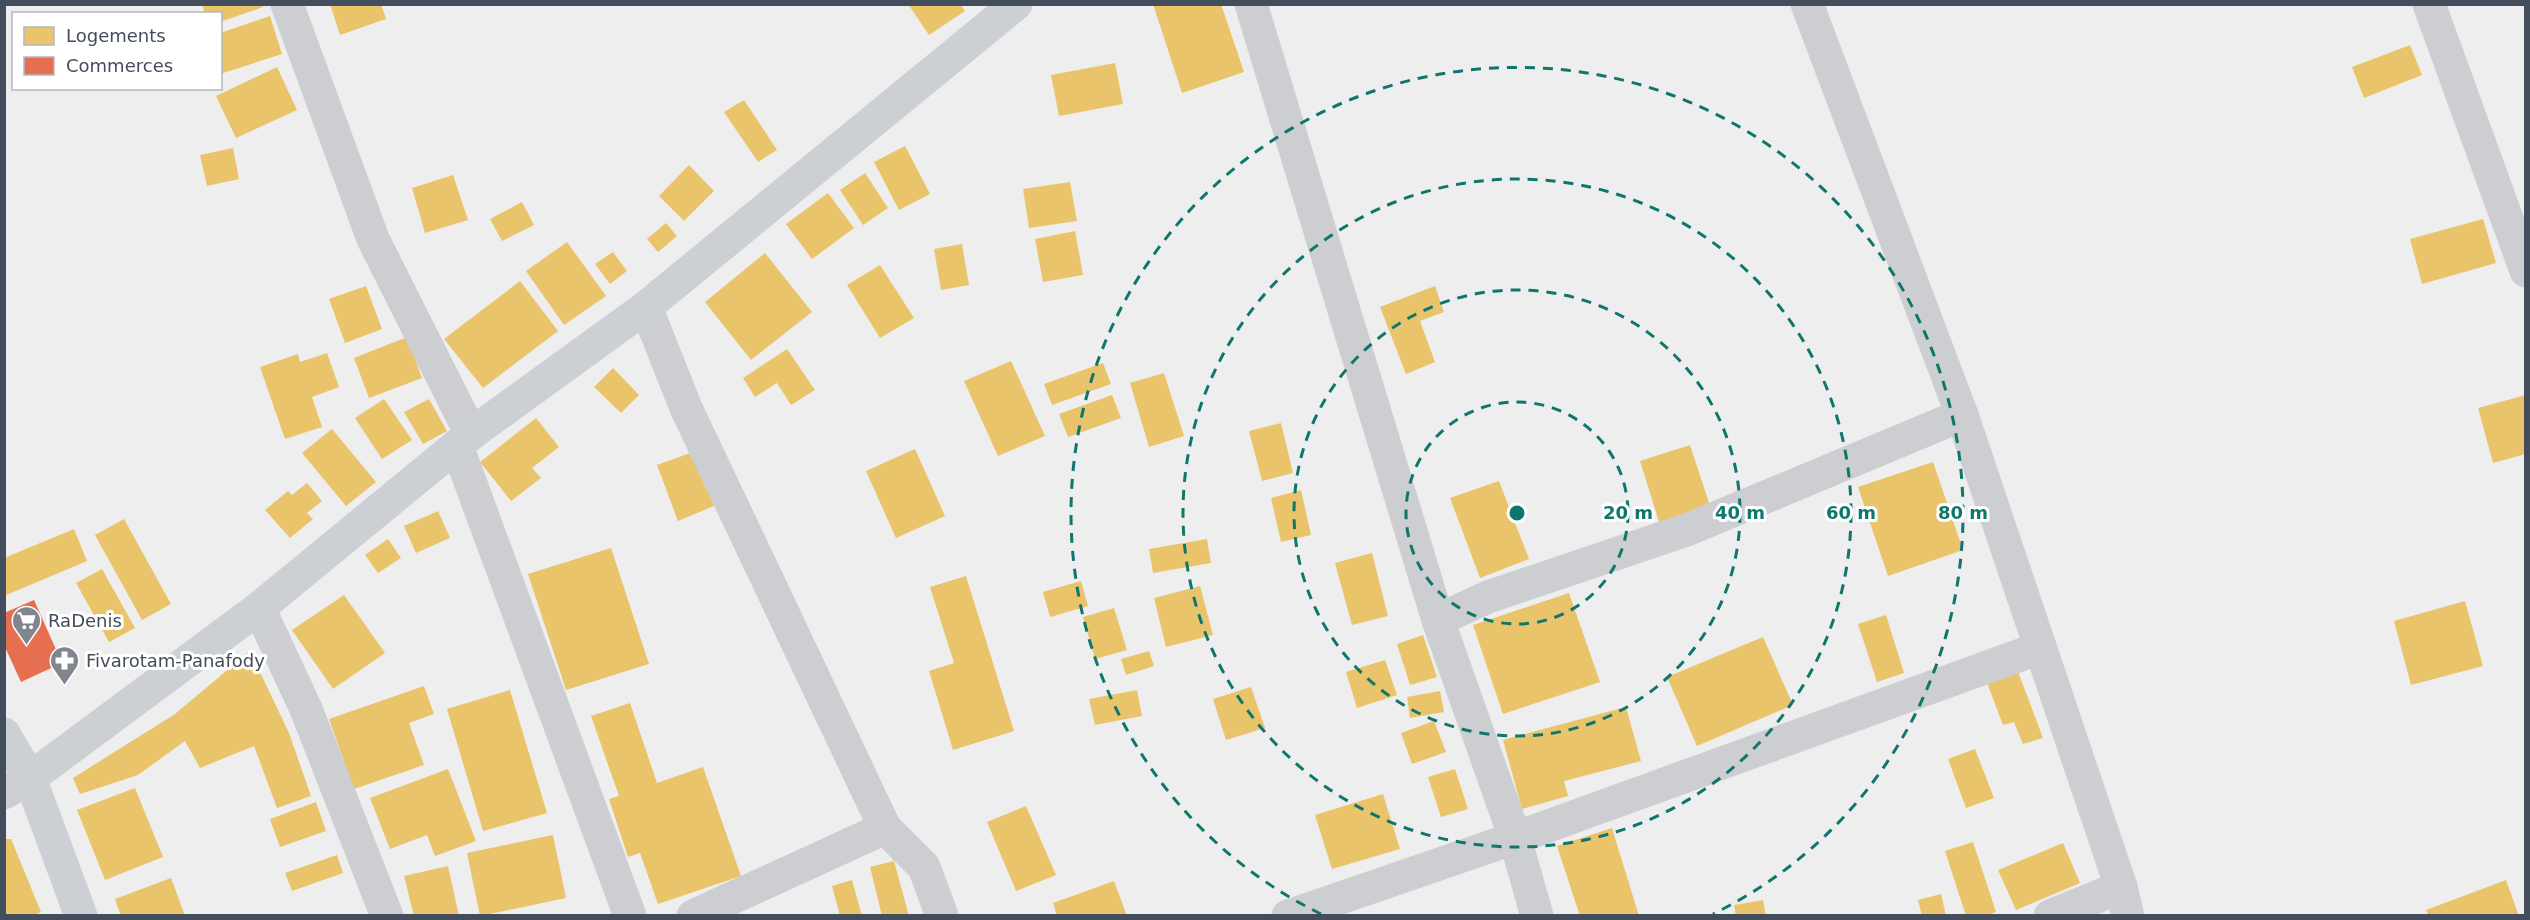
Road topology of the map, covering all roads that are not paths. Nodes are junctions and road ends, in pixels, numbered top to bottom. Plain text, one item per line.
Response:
1 (287, 4) edge
2 (1016, 4) edge
3 (1251, 4) edge
4 (1807, 4) edge
5 (2428, 4) edge
6 (2526, 271) edge
7 (646, 307) junction
8 (1962, 415) junction
9 (464, 440) junction
10 (259, 608) junction
11 (1438, 620) junction
12 (2040, 648) junction
13 (4, 734) edge
14 (17, 786) edge
15 (885, 828) junction
16 (1515, 838) junction
17 (2124, 901) edge
18 (81, 915) edge
19 (387, 915) edge
20 (630, 915) edge
21 (693, 915) edge
22 (942, 915) edge
23 (1288, 915) edge
24 (1537, 915) edge
25 (2050, 915) edge

1 - 9 street
2 - 7 main road
3 - 11 street
4 - 8 street
5 - 6 street
7 - 9 main road
7 - 15 street
8 - 11 street
8 - 12 street
9 - 10 main road
9 - 20 street
10 - 14 main road
10 - 19 street
11 - 16 street
12 - 16 street
12 - 17 street
13 - 14 main road
14 - 18 main road
15 - 21 street
15 - 22 street
16 - 23 street
16 - 24 street
17 - 25 street

